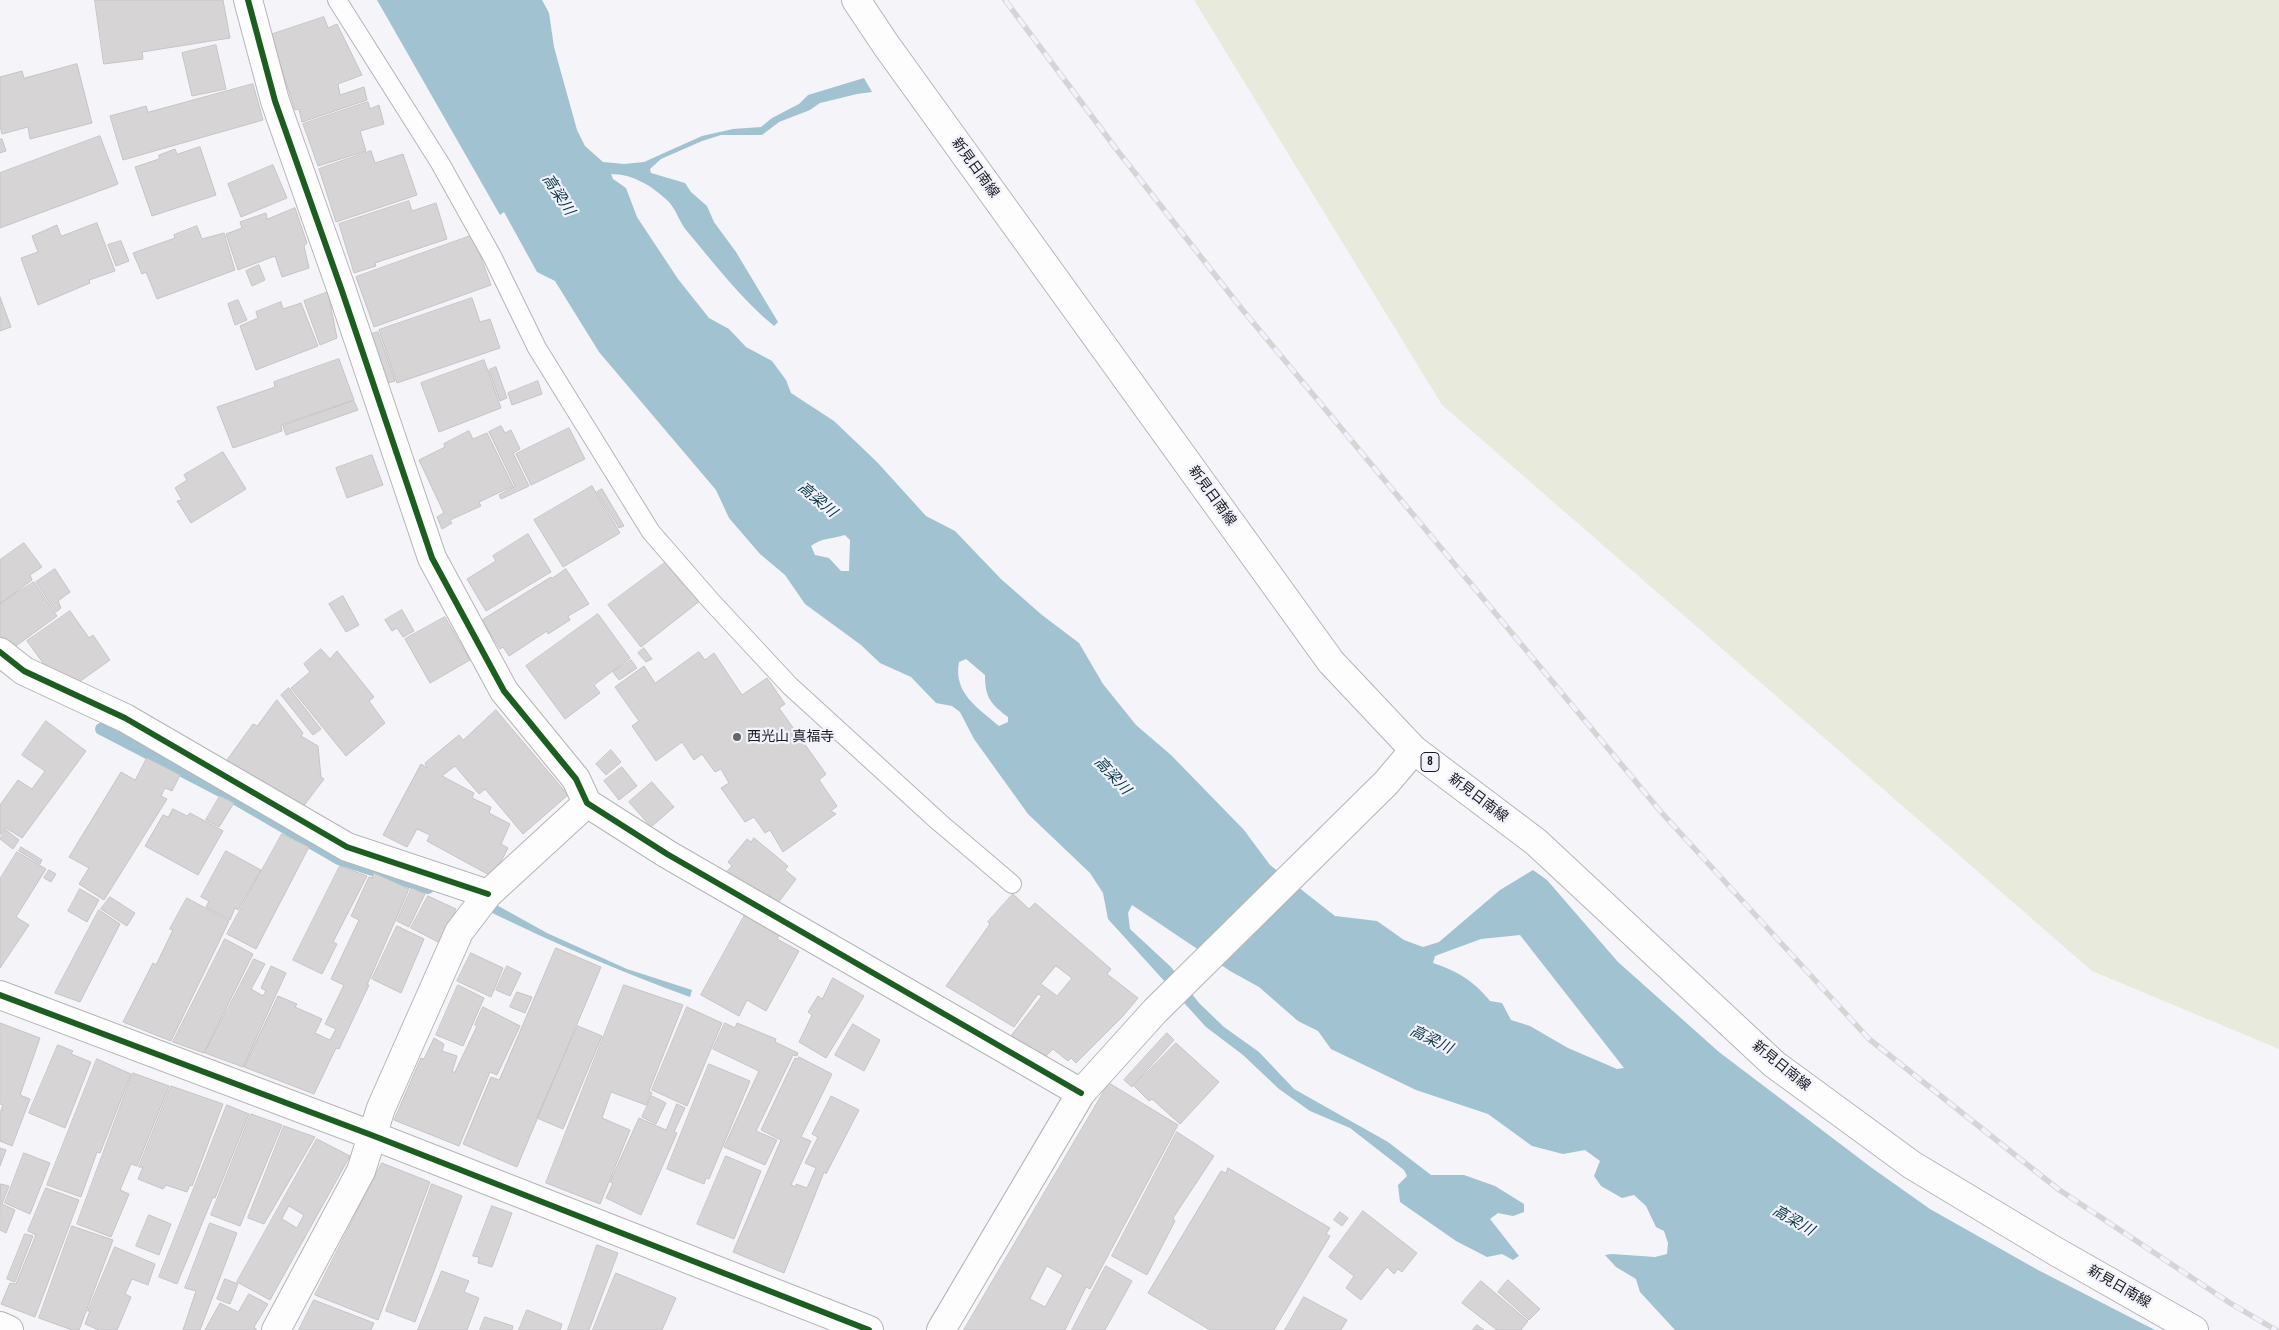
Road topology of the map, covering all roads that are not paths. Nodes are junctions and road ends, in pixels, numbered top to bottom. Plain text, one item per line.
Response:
1 (248, 0) edge
2 (337, 0) edge
3 (856, 0) edge
4 (0, 652) edge
5 (1414, 750) junction
6 (587, 803) junction
7 (1012, 884) dead end
8 (488, 894) junction
9 (0, 995) edge
10 (1081, 1093) junction
11 (374, 1136) junction
12 (0, 1326) edge
13 (9, 1330) edge
14 (276, 1330) edge
15 (869, 1330) edge
16 (941, 1330) edge
17 (2194, 1330) edge

1 - 6 street
2 - 7 lane
3 - 5 street, 新見日南線 / 8
4 - 8 street
5 - 10 street
5 - 17 street, 新見日南線 / 8
6 - 8 street
6 - 10 street
8 - 11 street
9 - 11 street
10 - 16 street
11 - 14 street
11 - 15 street
12 - 13 street

